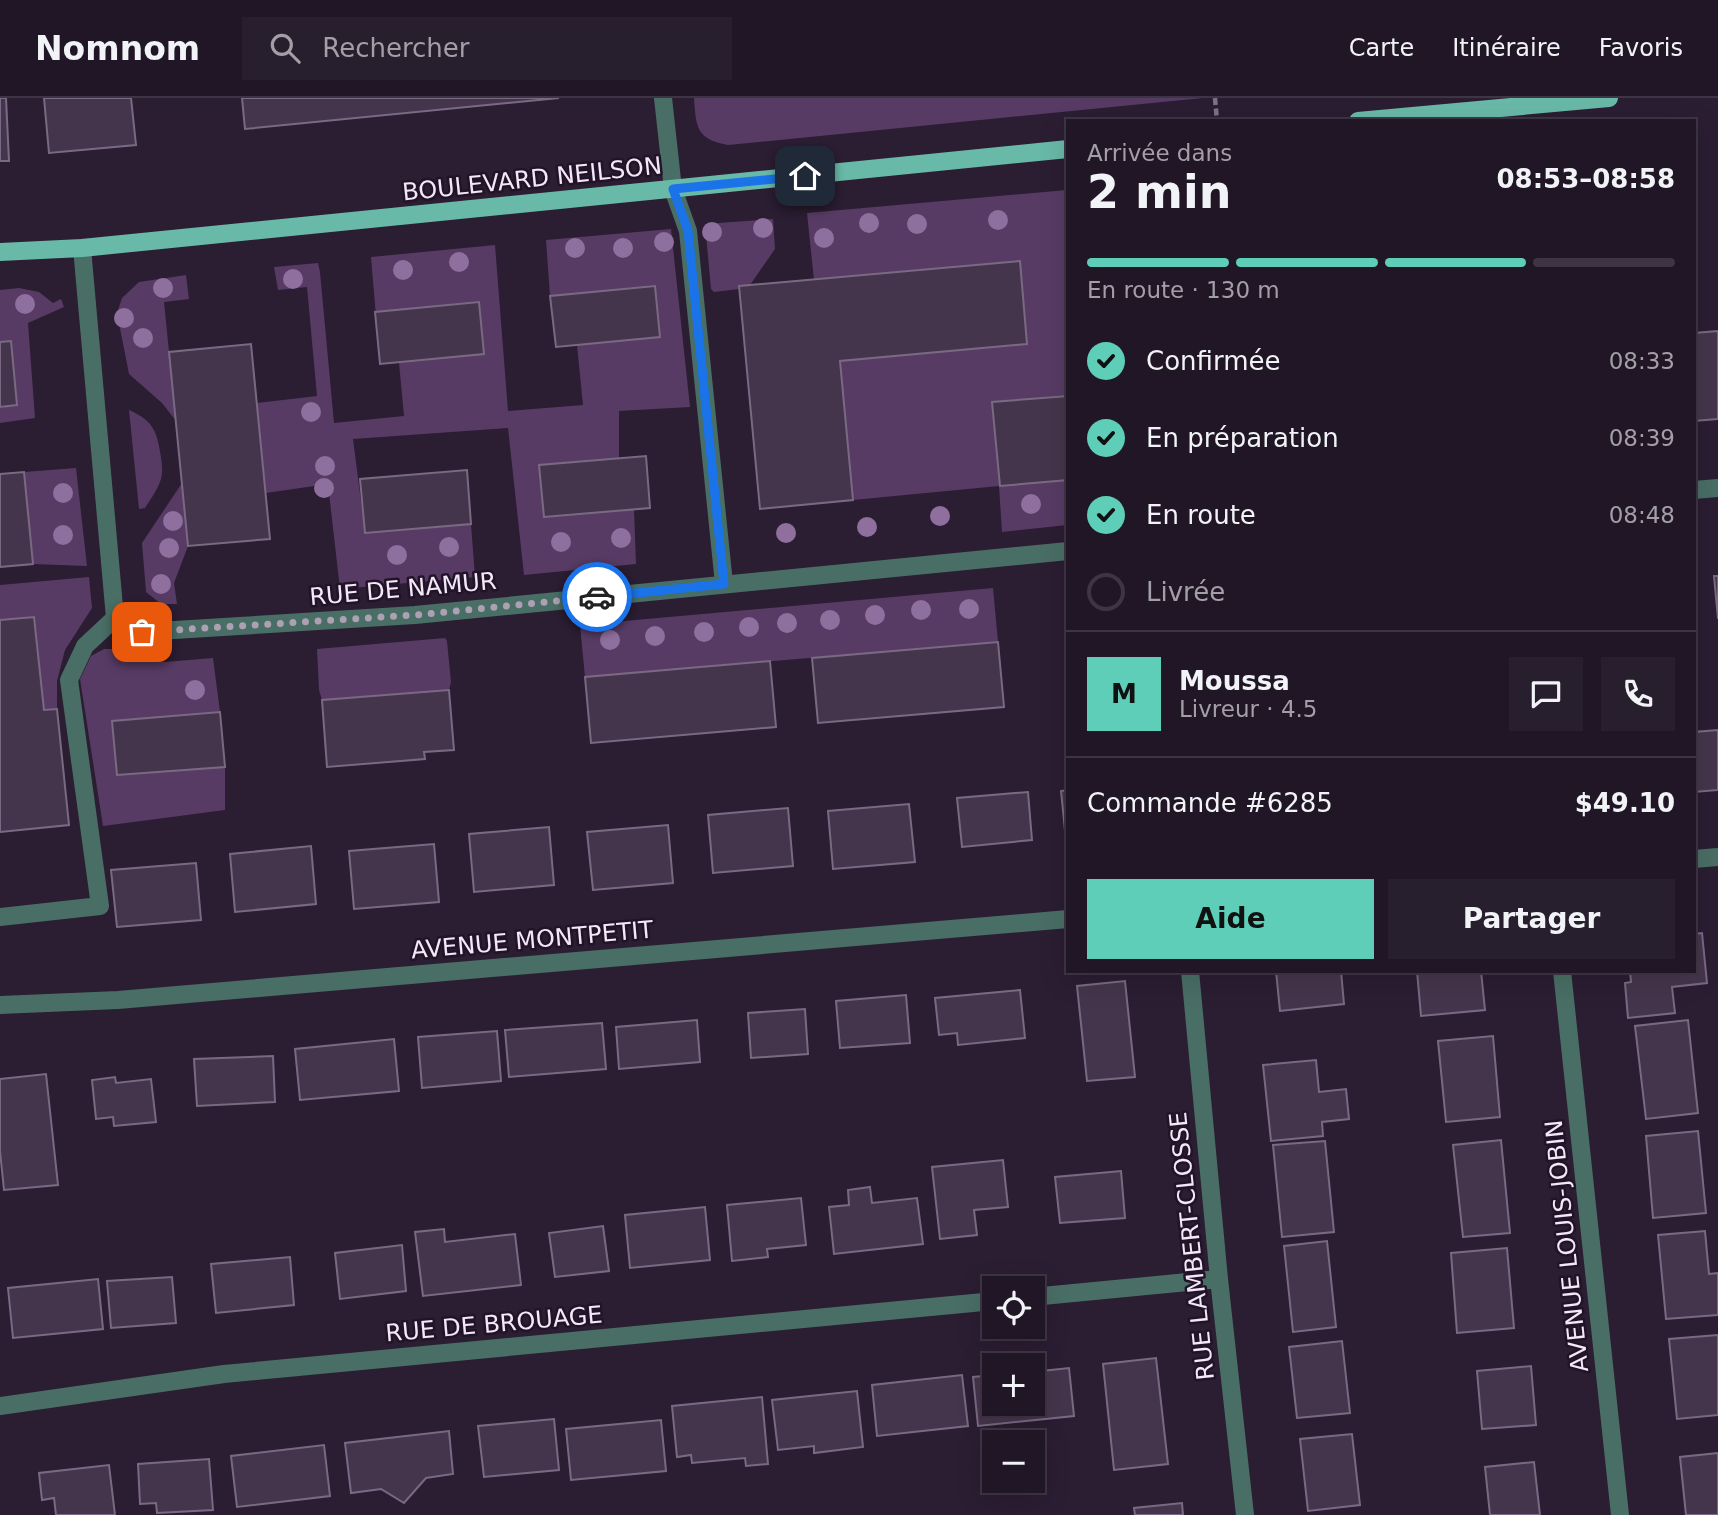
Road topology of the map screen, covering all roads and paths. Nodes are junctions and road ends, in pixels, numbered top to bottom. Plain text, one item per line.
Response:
1 (663, 98) edge
2 (1215, 98) edge
3 (1609, 98) edge
4 (1217, 119) edge
5 (1380, 119) edge
6 (1066, 149) edge
7 (673, 189) junction
8 (82, 248) junction
9 (0, 252) edge
10 (1718, 488) edge
11 (1696, 491) edge
12 (1066, 551) edge
13 (724, 584) junction
14 (115, 618) junction
15 (1718, 857) edge
16 (1696, 859) edge
17 (0, 917) edge
18 (1066, 919) edge
19 (1189, 973) edge
20 (1562, 973) edge
21 (0, 1005) edge
22 (1219, 1279) junction
23 (1045, 1296) edge
24 (982, 1302) edge
25 (0, 1406) edge
26 (1245, 1515) edge
27 (1620, 1515) edge

1 - 7 street
2 - 4 path
3 - 5 main road
6 - 7 main road, BOULEVARD NEILSON
7 - 8 main road, BOULEVARD NEILSON
7 - 13 street
8 - 9 main road, BOULEVARD NEILSON
8 - 14 street
10 - 11 street
12 - 13 street, RUE DE NAMUR
13 - 14 street, RUE DE NAMUR
14 - 17 street
15 - 16 street
18 - 21 street, AVENUE MONTPETIT
19 - 22 street, RUE LAMBERT-CLOSSE
20 - 27 street, AVENUE LOUIS-JOBIN
22 - 23 street
22 - 26 street, RUE LAMBERT-CLOSSE
24 - 25 street, RUE DE BROUAGE

